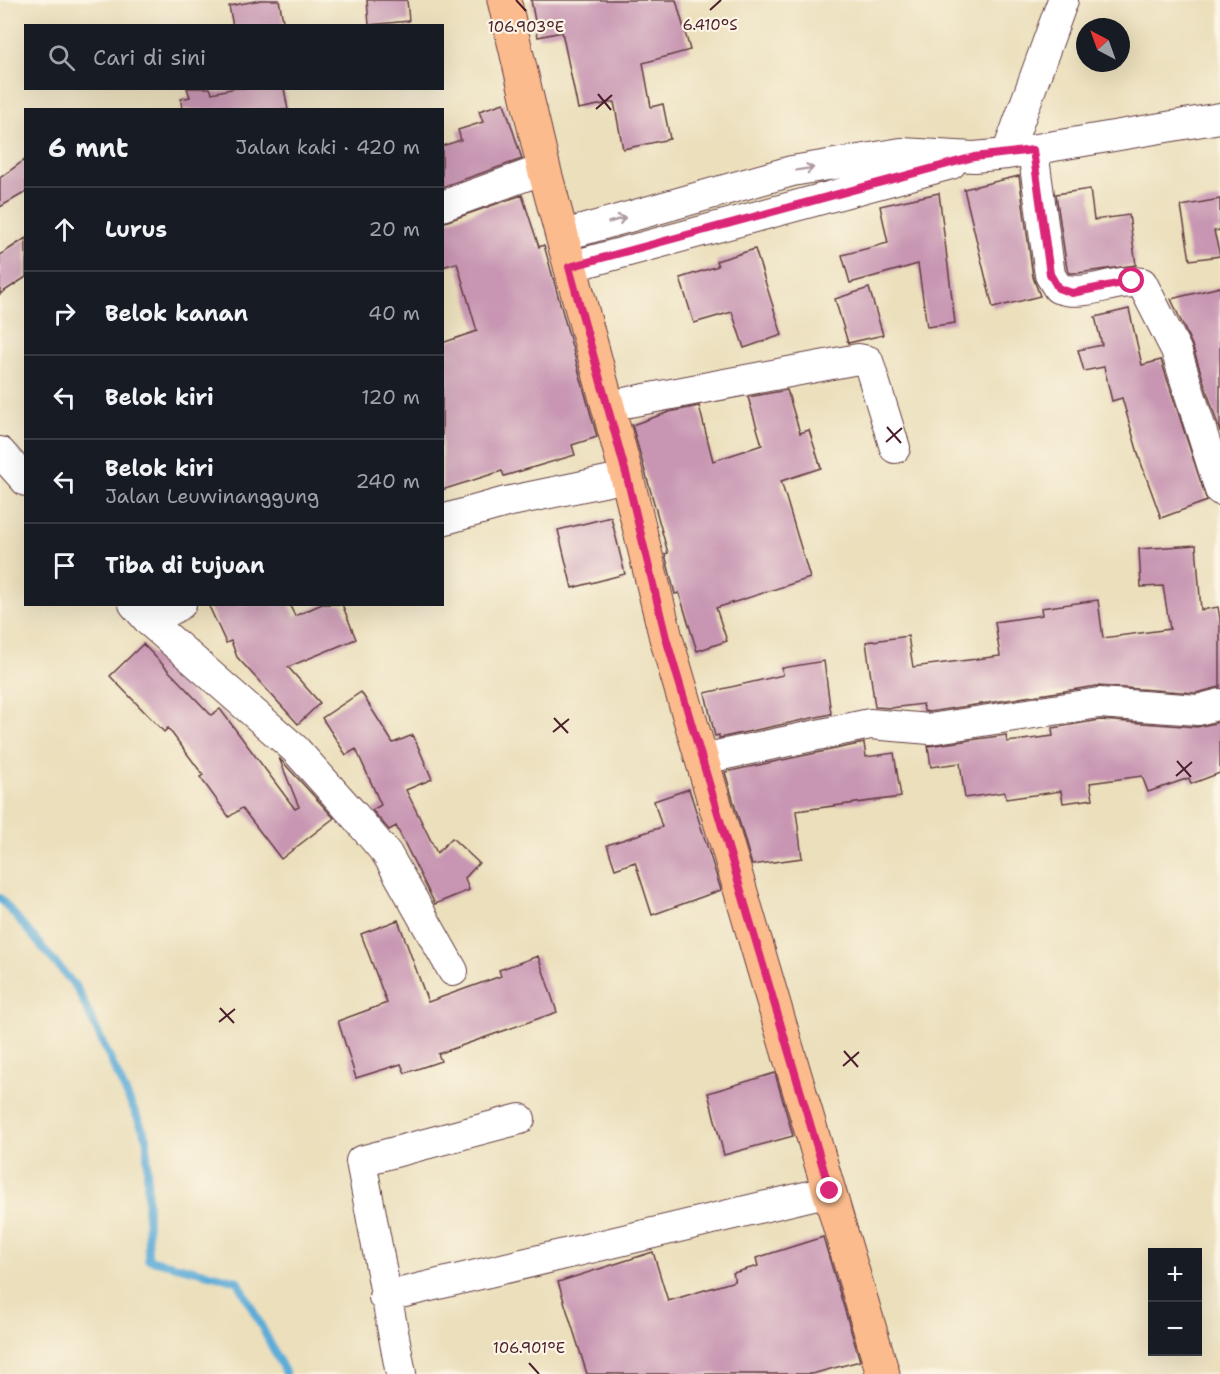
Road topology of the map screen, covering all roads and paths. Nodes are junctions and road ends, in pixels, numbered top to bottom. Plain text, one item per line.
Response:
1 (504, 0) edge
2 (1063, 0) edge
3 (1220, 118) edge
4 (1020, 152) junction
5 (974, 157) junction
6 (544, 169) junction
7 (444, 205) edge
8 (561, 236) junction
9 (569, 267) junction
10 (608, 406) junction
11 (895, 448) dead end
12 (0, 452) edge
13 (627, 477) junction
14 (24, 480) edge
15 (1220, 490) edge
16 (444, 519) edge
17 (172, 606) edge
18 (142, 613) edge
19 (1220, 704) edge
20 (702, 759) junction
21 (453, 971) dead end
22 (520, 1119) dead end
23 (830, 1191) junction
24 (384, 1297) junction
25 (400, 1374) edge
26 (883, 1374) edge

1 - 6 main road
2 - 4 street
3 - 4 street
4 - 5 street
4 - 15 street
8 -> 5 street
5 - 9 street
6 - 7 street
6 - 8 main road
8 - 9 main road
9 - 10 main road
10 - 11 street
10 - 13 main road
12 - 14 street
13 - 16 street
13 - 20 main road
17 - 18 street
18 - 21 street
19 - 20 street
20 - 23 main road
22 - 24 street
23 - 24 street
23 - 26 main road
24 - 25 street

